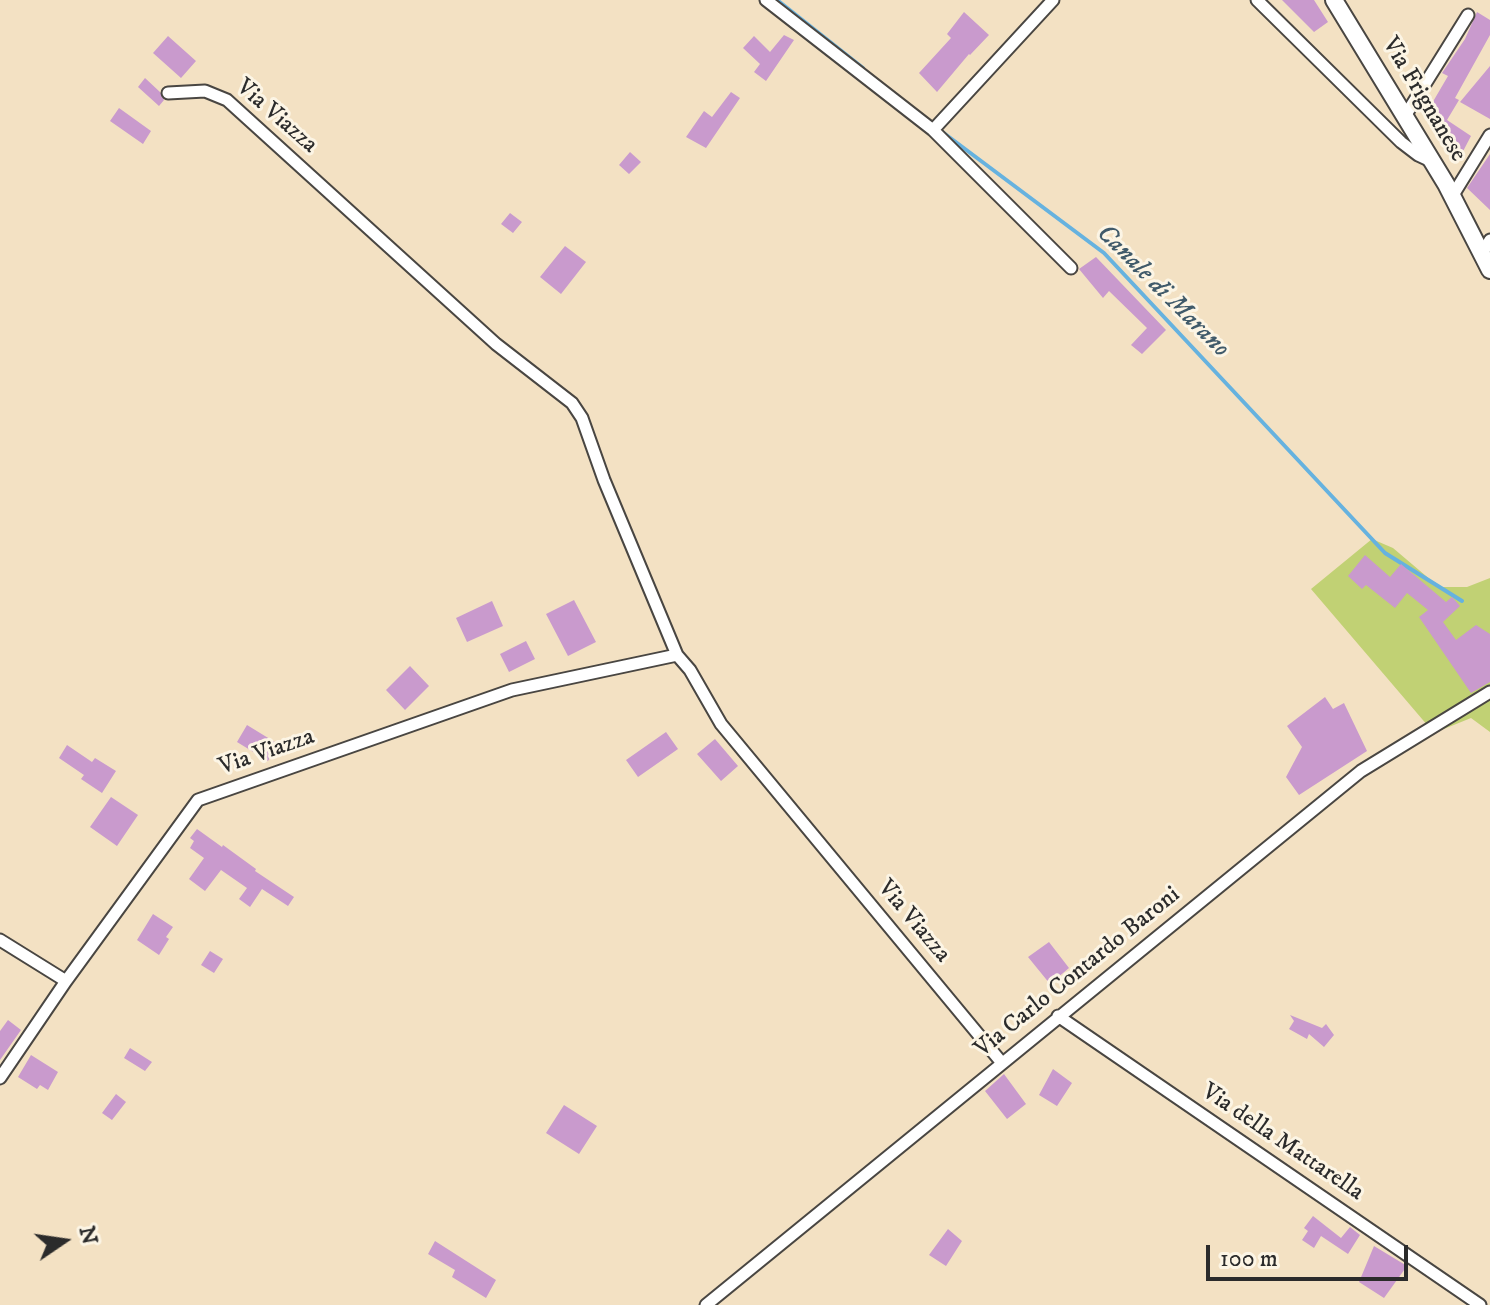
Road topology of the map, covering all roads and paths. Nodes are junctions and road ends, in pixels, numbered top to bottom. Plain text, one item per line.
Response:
1 (766, 0) edge
2 (1053, 0) edge
3 (1257, 0) edge
4 (1334, 0) edge
5 (1468, 15) dead end
6 (168, 93) dead end
7 (1405, 116) junction
8 (936, 126) junction
9 (1490, 135) edge
10 (1434, 162) junction
11 (1453, 195) junction
12 (1486, 246) edge
13 (1071, 268) dead end
14 (1490, 270) edge
15 (677, 655) junction
16 (1490, 692) edge
17 (0, 940) edge
18 (66, 981) junction
19 (1058, 1016) junction
20 (1002, 1063) junction
21 (0, 1078) edge
22 (706, 1305) edge
23 (1480, 1305) edge

1 - 8 street
2 - 8 street
3 - 10 street
4 - 7 main road, Via Frignanese
5 - 7 street
6 - 15 street, Via Viazza
7 - 10 main road, Via Frignanese
8 - 13 street
9 - 11 street
10 - 11 main road, Via Frignanese
11 - 12 main road, Via Frignanese
12 - 14 main road, Via Frignanese
15 - 18 street, Via Viazza
15 - 20 street, Via Viazza
16 - 19 street, Via Carlo Contardo Baroni
17 - 18 street
18 - 21 street, Via Viazza
19 - 20 street, Via Carlo Contardo Baroni
19 - 23 street, Via della Mattarella
20 - 22 street, Via Carlo Contardo Baroni

